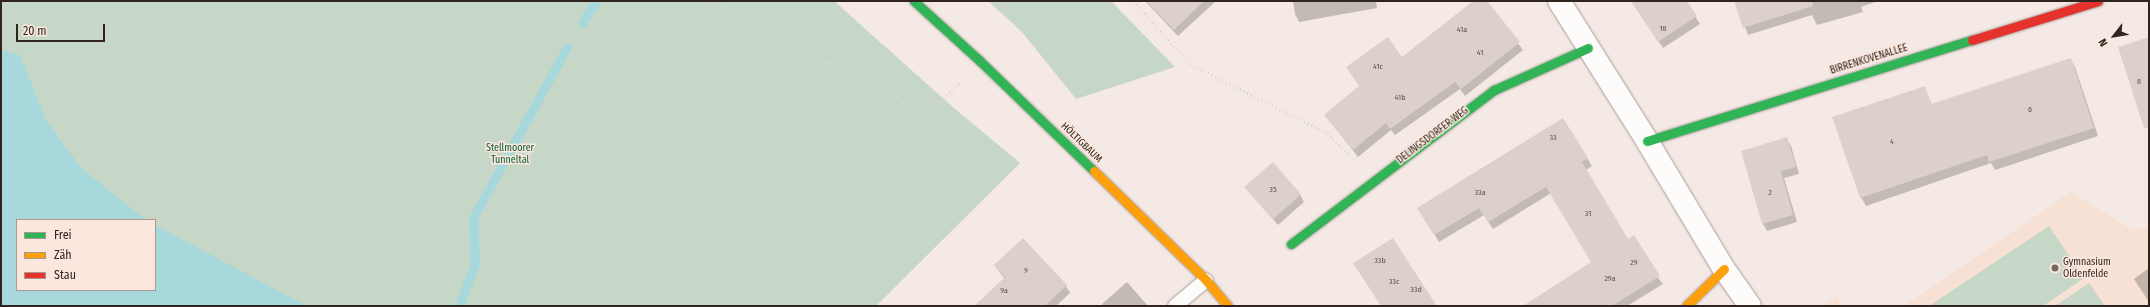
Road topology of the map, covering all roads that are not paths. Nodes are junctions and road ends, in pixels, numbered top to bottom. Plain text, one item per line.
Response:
1 (914, 1) edge
2 (1559, 1) edge
3 (2098, 1) edge
4 (1588, 48) junction
5 (1647, 140) junction
6 (1291, 244) dead end
7 (1724, 269) junction
8 (1206, 280) junction
9 (1176, 306) edge
10 (1228, 306) edge
11 (1686, 306) edge
12 (1750, 306) edge

1 - 8 street, HÖLTIGBAUM
2 - 4 street
3 - 5 street, BIRRENKOVENALLEE
4 - 5 street
4 - 6 street, DELINGSDORFER WEG
5 - 7 street
7 - 11 street
7 - 12 street
8 - 9 lane
8 - 10 street, HÖLTIGBAUM

